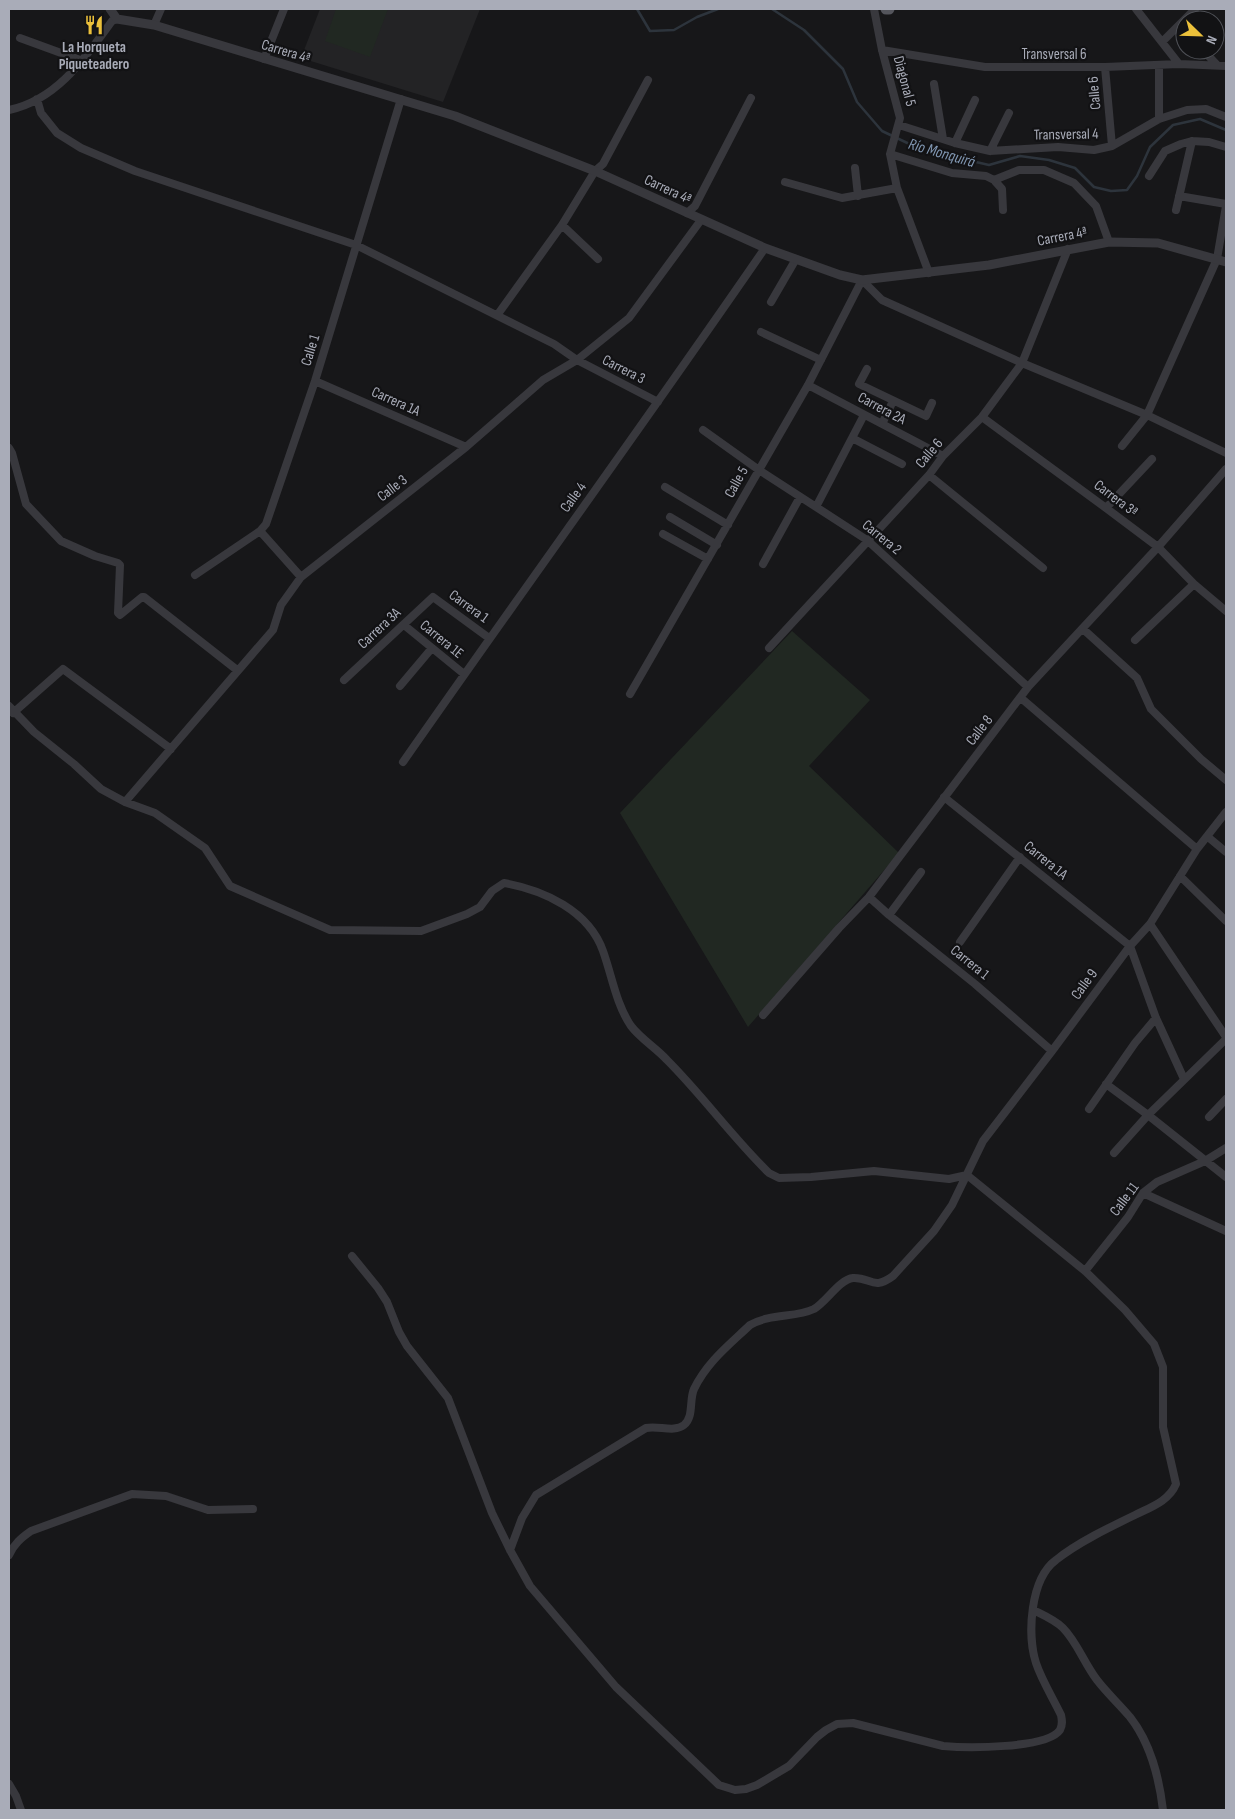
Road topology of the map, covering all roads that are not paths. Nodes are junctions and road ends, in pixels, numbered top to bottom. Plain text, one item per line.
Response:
1 (110, 9) edge
2 (160, 9) edge
3 (284, 9) edge
4 (874, 9) edge
5 (1136, 9) edge
6 (117, 19) junction
7 (154, 25) junction
8 (1175, 29) edge
9 (20, 38) dead end
10 (1162, 42) junction
11 (882, 50) junction
12 (264, 59) junction
13 (1211, 60) edge
14 (82, 61) junction
15 (1179, 64) junction
16 (1216, 65) junction
17 (1159, 66) junction
18 (1226, 66) edge
19 (1106, 67) junction
20 (648, 80) dead end
21 (934, 84) dead end
22 (751, 98) dead end
23 (37, 99) junction
24 (401, 99) junction
25 (975, 100) dead end
26 (9, 110) edge
27 (1009, 113) dead end
28 (1226, 117) edge
29 (1159, 119) junction
30 (899, 124) junction
31 (943, 139) junction
32 (1192, 141) junction
33 (955, 143) junction
34 (1112, 146) junction
35 (1226, 147) edge
36 (990, 151) junction
37 (890, 154) junction
38 (855, 168) dead end
39 (594, 170) junction
40 (1149, 176) dead end
41 (994, 180) junction
42 (785, 182) dead end
43 (897, 188) junction
44 (858, 196) junction
45 (1179, 196) junction
46 (1226, 205) edge
47 (1003, 210) dead end
48 (1176, 210) dead end
49 (687, 213) junction
50 (701, 220) junction
51 (562, 224) junction
52 (1108, 242) junction
53 (356, 245) junction
54 (765, 248) junction
55 (1068, 248) junction
56 (598, 258) dead end
57 (796, 259) junction
58 (1222, 261) edge
59 (929, 273) junction
60 (862, 280) junction
61 (771, 302) dead end
62 (498, 314) junction
63 (761, 332) dead end
64 (577, 360) junction
65 (821, 360) junction
66 (1022, 364) junction
67 (867, 369) dead end
68 (315, 381) junction
69 (808, 385) junction
70 (893, 401) junction
71 (658, 402) junction
72 (932, 403) dead end
73 (864, 415) junction
74 (1147, 415) junction
75 (982, 417) junction
76 (882, 424) junction
77 (703, 430) dead end
78 (852, 438) junction
79 (1122, 446) dead end
80 (466, 447) junction
81 (9, 448) edge
82 (1226, 453) edge
83 (944, 456) junction
84 (1152, 459) dead end
85 (902, 464) dead end
86 (1226, 469) edge
87 (759, 470) junction
88 (929, 475) junction
89 (665, 487) dead end
90 (800, 497) junction
91 (816, 507) junction
92 (1106, 508) junction
93 (670, 517) dead end
94 (728, 525) junction
95 (260, 531) junction
96 (663, 534) dead end
97 (868, 540) junction
98 (717, 545) junction
99 (1158, 547) junction
100 (708, 559) junction
101 (763, 564) dead end
102 (1043, 568) dead end
103 (195, 575) dead end
104 (301, 577) junction
105 (1194, 584) junction
106 (433, 597) joint
107 (1226, 611) edge
108 (404, 625) junction
109 (1083, 629) junction
110 (489, 638) junction
111 (1135, 640) dead end
112 (432, 648) junction
113 (769, 648) dead end
114 (238, 670) junction
115 (464, 674) junction
116 (344, 680) dead end
117 (400, 686) dead end
118 (1028, 687) junction
119 (630, 694) dead end
120 (1021, 698) junction
121 (11, 709) edge
122 (171, 749) junction
123 (403, 762) dead end
124 (1226, 780) edge
125 (944, 797) junction
126 (125, 802) junction
127 (1226, 812) edge
128 (1208, 837) junction
129 (1197, 850) junction
130 (1226, 852) edge
131 (1020, 856) junction
132 (921, 872) dead end
133 (1180, 876) junction
134 (869, 897) junction
135 (889, 915) junction
136 (1226, 921) edge
137 (1150, 924) junction
138 (960, 942) dead end
139 (1130, 946) junction
140 (764, 1015) dead end
141 (1156, 1018) junction
142 (1226, 1038) edge
143 (1052, 1051) junction
144 (1184, 1080) junction
145 (1106, 1084) junction
146 (1226, 1099) edge
147 (1089, 1109) dead end
148 (1148, 1115) junction
149 (1208, 1117) dead end
150 (1226, 1148) edge
151 (1114, 1153) dead end
152 (1205, 1162) junction
153 (967, 1175) junction
154 (1226, 1177) edge
155 (1143, 1193) junction
156 (1226, 1231) edge
157 (352, 1256) dead end
158 (1085, 1271) junction
159 (253, 1509) dead end
160 (510, 1550) junction
161 (9, 1555) edge
162 (1033, 1610) junction
163 (9, 1784) edge
164 (21, 1810) edge
165 (1163, 1810) edge

1 - 6 street
2 - 7 street
3 - 12 street
4 - 11 street, Diagonal 5
5 - 10 street
6 - 7 street, Carrera 4ª
6 - 14 street
7 - 12 street, Carrera 4ª
8 - 10 street
9 - 14 street
10 - 15 street
11 - 19 street, Transversal 6
11 - 30 street, Diagonal 5
12 - 24 street, Carrera 4ª
13 - 16 street
14 - 23 street
15 - 16 street, Transversal 6
15 - 17 street, Transversal 6
16 - 18 street, Transversal 6
17 - 19 street, Transversal 6
17 - 29 street
19 - 34 street, Calle 6
20 - 39 street
21 - 31 street
22 - 49 street
23 - 26 street
23 - 53 street, Carrera 3
24 - 39 street, Carrera 4ª
24 - 53 street, Calle 1
25 - 33 street
27 - 36 street
28 - 29 street, Transversal 4
29 - 34 street, Transversal 4
30 - 31 street, Transversal 4
30 - 37 street, Diagonal 5
31 - 33 street, Transversal 4
32 - 35 street
32 - 40 street
32 - 45 street
33 - 36 street, Transversal 4
34 - 36 street, Transversal 4
37 - 41 street
37 - 43 street, Diagonal 5
38 - 44 street
39 - 49 street, Carrera 4ª
39 - 51 street
41 - 47 street
41 - 52 street
42 - 44 street
43 - 44 street
43 - 59 street, Diagonal 5
45 - 46 street
45 - 48 street
46 - 58 street
49 - 50 street, Carrera 4ª
50 - 54 street, Carrera 4ª
50 - 64 street, Calle 3
51 - 56 street
51 - 62 street
52 - 55 street, Carrera 4ª
52 - 58 street, Carrera 4ª
53 - 62 street, Carrera 3
53 - 68 street, Calle 1
54 - 57 street, Carrera 4ª
54 - 71 street, Calle 4
55 - 59 street, Carrera 4ª
55 - 66 street, Calle 6
57 - 60 street, Carrera 4ª
57 - 61 street
58 - 74 street
59 - 60 street, Carrera 4ª
60 - 65 street, Calle 5
60 - 66 street
62 - 64 street, Carrera 3
63 - 65 street
64 - 71 street, Carrera 3
64 - 80 street, Calle 3
65 - 69 street, Calle 5
66 - 74 street
66 - 75 street, Calle 6
67 - 70 street
68 - 80 street, Carrera 1A
68 - 95 street, Calle 1
69 - 73 street, Carrera 2A
69 - 87 street, Calle 5
70 - 72 street
70 - 76 street
71 - 110 street, Calle 4
73 - 76 street, Carrera 2A
73 - 78 street
74 - 79 street
74 - 82 street
75 - 83 street, Calle 6
75 - 92 street, Carrera 3ª
76 - 83 street, Carrera 2A
77 - 87 street, Carrera 2
78 - 85 street
78 - 91 street
80 - 104 street, Calle 3
81 - 114 street
83 - 88 street, Calle 6
84 - 92 street
86 - 99 street, Calle 8
87 - 90 street, Carrera 2
87 - 94 street, Calle 5
88 - 97 street, Calle 6
88 - 102 street
89 - 94 street
90 - 91 street, Carrera 2
90 - 101 street
91 - 97 street, Carrera 2
92 - 99 street, Carrera 3ª
93 - 98 street
94 - 98 street, Calle 5
95 - 103 street, Calle 1
95 - 104 street
96 - 100 street
97 - 113 street, Calle 6
97 - 118 street, Carrera 2
98 - 100 street, Calle 5
99 - 105 street, Carrera 3ª
99 - 109 street, Calle 8
100 - 119 street, Calle 5
104 - 114 street, Calle 3
105 - 107 street, Carrera 3ª
105 - 111 street
106 - 108 street, Carrera 3A
106 - 110 street, Carrera 1
108 - 112 street, Carrera 1E
108 - 116 street, Carrera 3A
109 - 118 street, Calle 8
109 - 124 street
110 - 115 street, Calle 4
112 - 115 street, Carrera 1E
112 - 117 street
114 - 122 street, Calle 3
115 - 123 street, Calle 4
118 - 120 street, Calle 8
120 - 125 street, Calle 8
120 - 129 street
121 - 122 street
121 - 126 street
122 - 126 street, Calle 3
125 - 131 street, Carrera 1A
125 - 134 street, Calle 8
126 - 153 street
127 - 128 street, Calle 9
128 - 129 street, Calle 9
128 - 130 street
129 - 133 street, Calle 9
131 - 138 street
131 - 139 street, Carrera 1A
132 - 135 street
133 - 136 street
133 - 137 street, Calle 9
134 - 135 street, Carrera 1
134 - 140 street, Calle 8
135 - 143 street, Carrera 1
137 - 139 street, Calle 9
137 - 142 street
139 - 141 street
139 - 143 street, Calle 9
141 - 144 street
141 - 145 street
142 - 144 street
143 - 153 street, Calle 9
144 - 148 street
145 - 147 street
145 - 148 street
146 - 149 street
148 - 151 street
148 - 152 street
150 - 152 street, Calle 11
152 - 154 street
152 - 155 street, Calle 11
153 - 158 street
153 - 160 street, Calle 9
155 - 156 street
155 - 158 street, Calle 11
157 - 160 street
158 - 162 street
159 - 161 street
160 - 162 street
162 - 165 street
163 - 164 street

